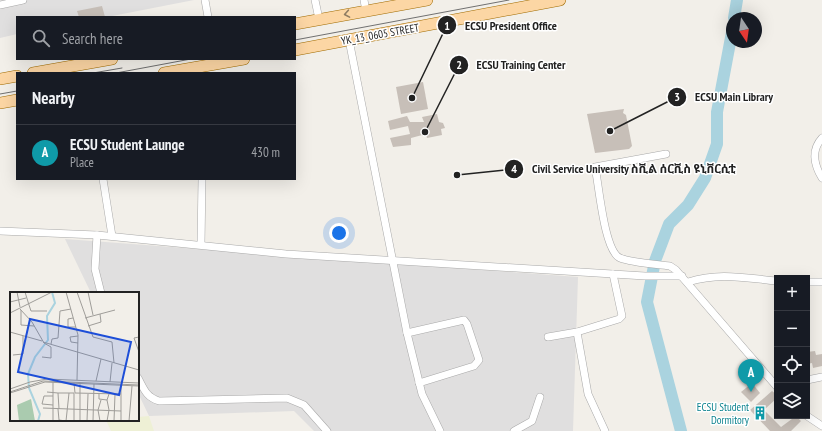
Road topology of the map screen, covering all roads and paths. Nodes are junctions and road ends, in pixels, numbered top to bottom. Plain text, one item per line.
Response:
1 (23, 0) edge
2 (204, 0) edge
3 (315, 0) edge
4 (427, 0) edge
5 (560, 0) edge
6 (365, 5) edge
7 (0, 6) edge
8 (208, 16) edge
9 (319, 19) junction
10 (296, 24) edge
11 (349, 40) junction
12 (296, 50) edge
13 (106, 60) edge
14 (240, 60) edge
15 (201, 70) edge
16 (39, 72) edge
17 (176, 72) edge
18 (16, 76) edge
19 (0, 79) edge
20 (16, 100) edge
21 (0, 103) edge
22 (822, 138) edge
23 (666, 154) dead end
24 (822, 178) edge
25 (103, 180) edge
26 (202, 180) edge
27 (0, 231) edge
28 (97, 235) junction
29 (112, 236) junction
30 (201, 244) junction
31 (394, 261) junction
32 (613, 274) junction
33 (682, 276) junction
34 (774, 281) edge
35 (688, 282) junction
36 (810, 282) edge
37 (822, 282) edge
38 (101, 292) edge
39 (577, 332) junction
40 (407, 333) junction
41 (548, 337) dead end
42 (822, 377) edge
43 (810, 379) edge
44 (139, 380) edge
45 (419, 383) junction
46 (774, 383) edge
47 (540, 397) dead end
48 (810, 418) edge
49 (822, 426) edge
50 (328, 431) edge
51 (440, 431) edge
52 (514, 431) edge
53 (605, 431) edge

1 - 7 street
2 - 8 street
3 - 9 street
4 - 6 main road
5 - 11 main road, YK_13_0605 STREET
6 -> 9 main road
9 - 10 main road
11 - 12 main road, YK_13_0605 STREET
11 - 31 street
13 - 16 main road
14 - 15 main road
15 - 17 main road
18 - 19 main road
20 - 21 main road
22 - 24 street
23 - 33 street
25 - 29 street
26 - 30 street
27 - 28 street
28 - 29 street
28 - 38 street
29 - 30 street
30 - 31 street
31 - 32 street
31 - 40 street
32 - 33 street
32 - 39 street
33 - 35 street
34 - 35 street
35 - 46 street
36 - 37 street
39 - 41 street
39 - 53 street
40 - 45 street
40 - 45 street
42 - 43 street
44 - 50 street
45 - 51 street
47 - 52 street
48 - 49 street

